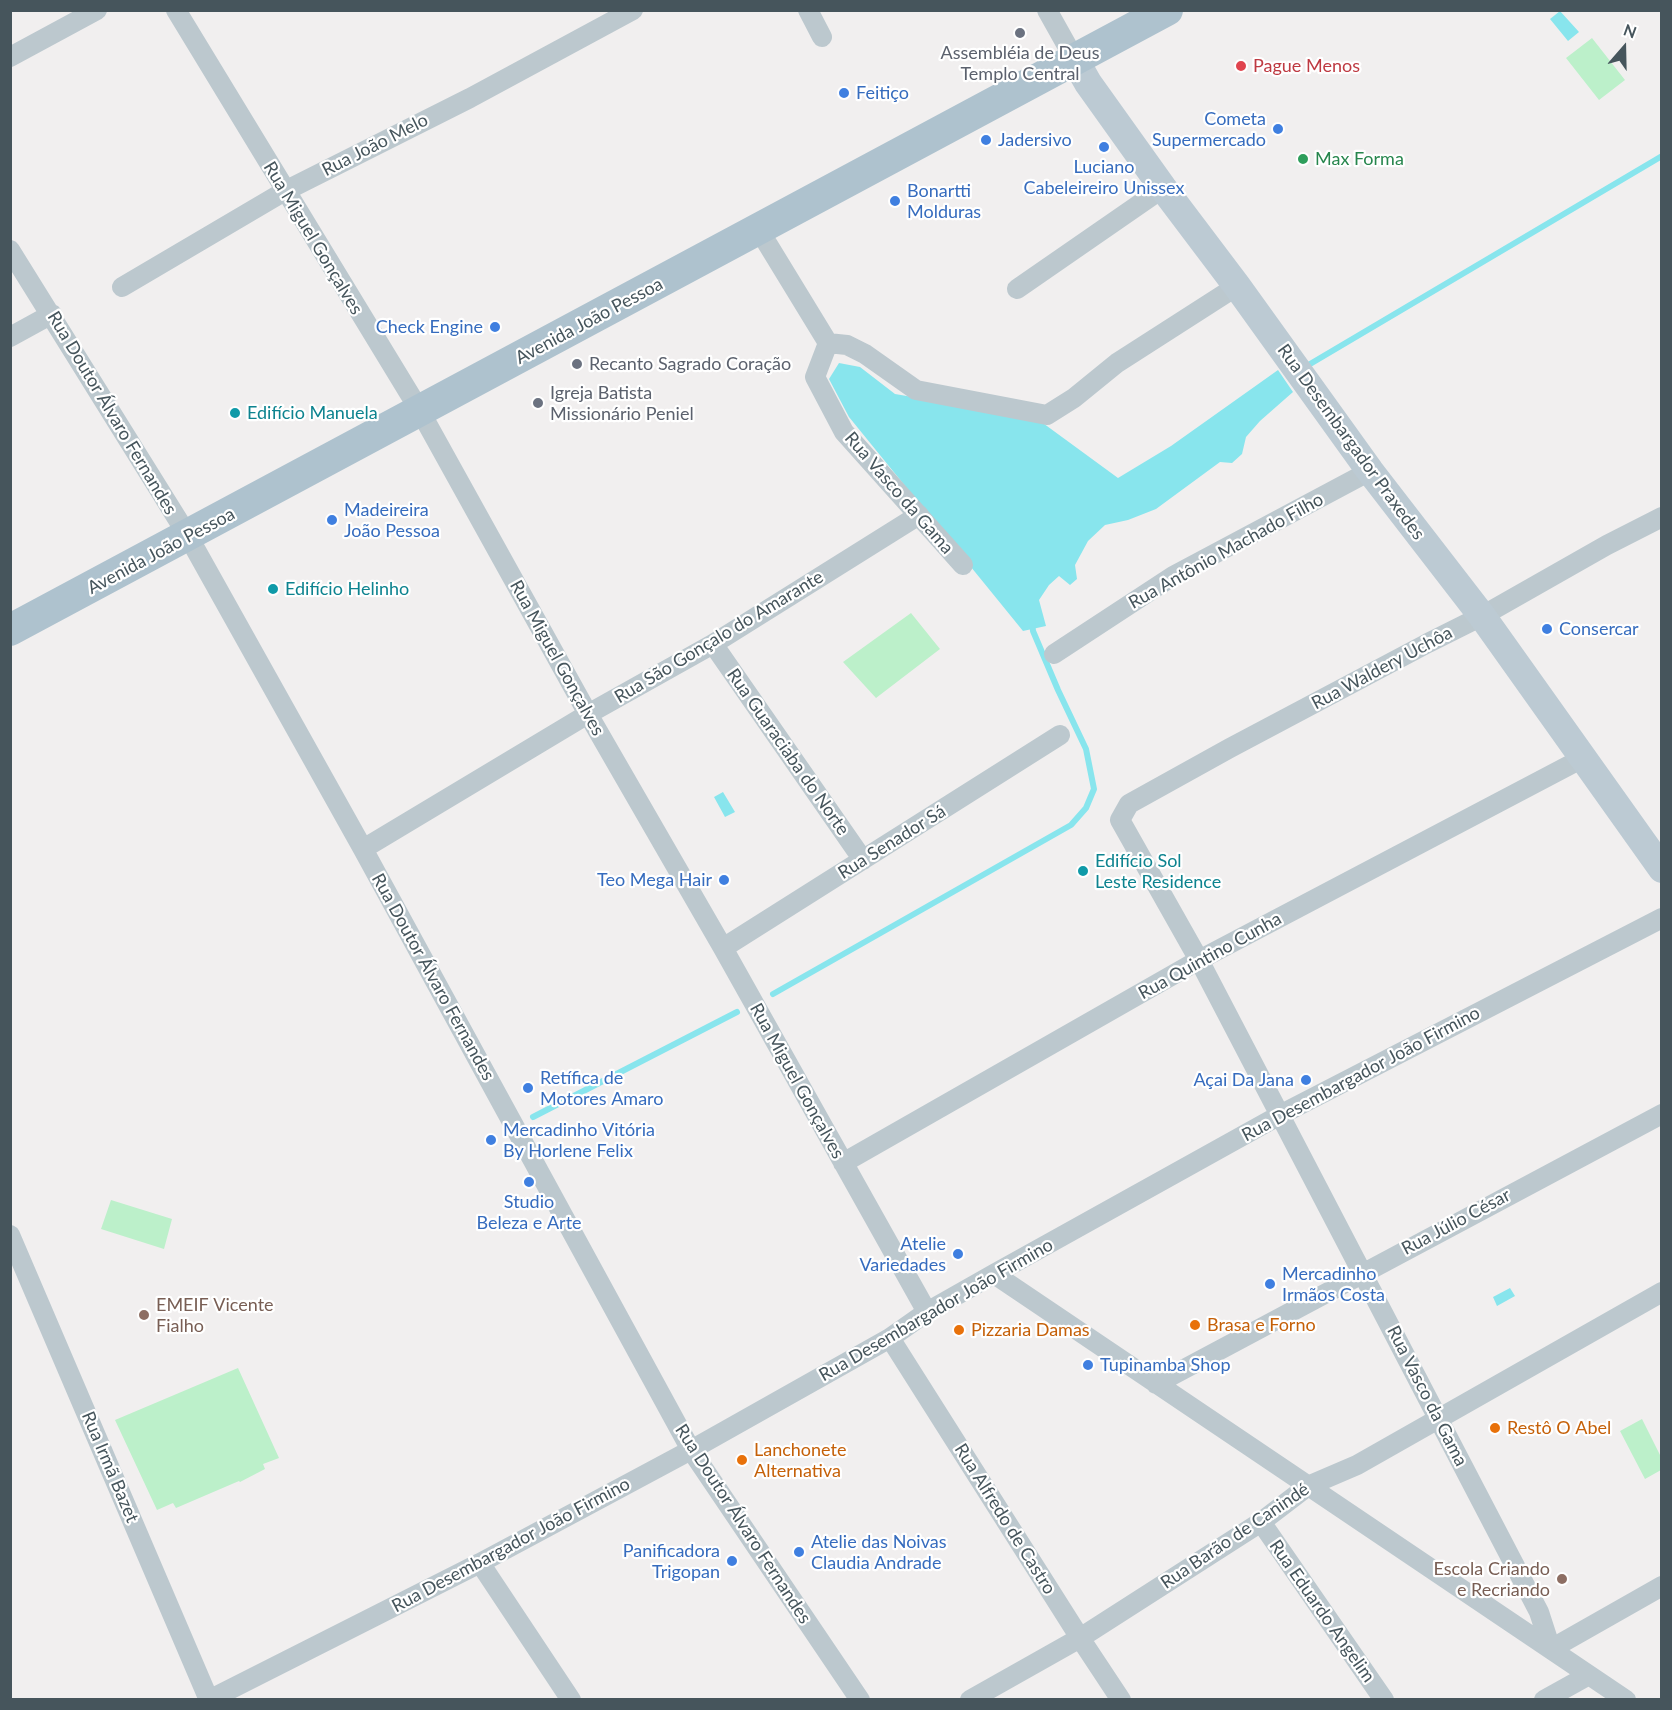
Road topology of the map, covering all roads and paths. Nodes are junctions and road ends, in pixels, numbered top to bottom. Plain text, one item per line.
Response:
1 (97, 10) edge
2 (176, 10) edge
3 (633, 10) edge
4 (808, 10) edge
5 (1047, 10) edge
6 (1167, 10) edge
7 (822, 37) dead end
8 (10, 57) edge
9 (1075, 60) junction
10 (1163, 188) junction
11 (285, 191) junction
12 (759, 230) junction
13 (10, 250) edge
14 (1237, 286) junction
15 (122, 287) dead end
16 (1017, 289) dead end
17 (52, 314) junction
18 (10, 338) edge
19 (828, 343) junction
20 (420, 411) junction
21 (1370, 471) junction
22 (919, 515) junction
23 (1662, 517) edge
24 (188, 536) junction
25 (963, 565) dead end
26 (1482, 616) junction
27 (10, 630) edge
28 (713, 644) junction
29 (1054, 654) dead end
30 (588, 714) junction
31 (1060, 735) dead end
32 (1583, 758) junction
33 (1125, 830) joint
34 (363, 849) junction
35 (863, 860) junction
36 (1662, 869) edge
37 (1662, 918) edge
38 (723, 948) junction
39 (1199, 960) junction
40 (1662, 1114) edge
41 (1280, 1115) junction
42 (843, 1163) junction
43 (10, 1235) edge
44 (1362, 1272) junction
45 (994, 1274) junction
46 (1662, 1292) edge
47 (927, 1312) junction
48 (890, 1338) junction
49 (1155, 1384) junction
50 (1438, 1419) junction
51 (691, 1450) junction
52 (1308, 1486) junction
53 (1261, 1522) junction
54 (480, 1563) junction
55 (1662, 1586) edge
56 (1080, 1638) junction
57 (1551, 1649) junction
58 (1589, 1675) junction
59 (209, 1700) edge
60 (571, 1700) edge
61 (860, 1700) edge
62 (970, 1700) edge
63 (1121, 1700) edge
64 (1384, 1700) edge
65 (1544, 1700) edge
66 (1626, 1700) edge

1 - 8 street
2 - 11 street, Rua Miguel Gonçalves
3 - 11 street, Rua João Melo
4 - 7 street
5 - 9 street, Rua Desembargador Praxedes
6 - 9 main road, Avenida João Pessoa
9 - 10 street, Rua Desembargador Praxedes
9 - 12 main road, Avenida João Pessoa
10 - 14 street, Rua Desembargador Praxedes
10 - 16 street
11 - 15 street, Rua João Melo
11 - 20 street, Rua Miguel Gonçalves
12 - 19 street
12 - 20 main road, Avenida João Pessoa
13 - 17 street, Rua Doutor Álvaro Fernandes
14 - 19 street
14 - 21 street, Rua Desembargador Praxedes
17 - 18 street
17 - 24 street, Rua Doutor Álvaro Fernandes
19 - 22 street, Rua Vasco da Gama
20 - 24 main road, Avenida João Pessoa
20 - 30 street, Rua Miguel Gonçalves
21 - 26 street, Rua Desembargador Praxedes
21 - 29 street, Rua Antônio Machado Filho
22 - 25 street, Rua Vasco da Gama
22 - 28 street, Rua São Gonçalo do Amarante
23 - 26 street, Rua Waldery Uchôa
24 - 27 main road, Avenida João Pessoa
24 - 34 street, Rua Doutor Álvaro Fernandes
26 - 32 street, Rua Desembargador Praxedes
26 - 33 street, Rua Waldery Uchôa
28 - 30 street, Rua São Gonçalo do Amarante
28 - 35 street, Rua Guaraciaba do Norte
30 - 34 street, Rua São Gonçalo do Amarante
30 - 38 street, Rua Miguel Gonçalves
31 - 35 street, Rua Senador Sá
32 - 36 street, Rua Desembargador Praxedes
32 - 39 street, Rua Quintino Cunha
33 - 39 street, Rua Vasco da Gama
34 - 51 street, Rua Doutor Álvaro Fernandes
35 - 38 street, Rua Senador Sá
37 - 41 street, Rua Desembargador João Firmino
38 - 42 street, Rua Miguel Gonçalves
39 - 41 street, Rua Vasco da Gama
39 - 42 street, Rua Quintino Cunha
40 - 44 street, Rua Júlio César
41 - 44 street, Rua Vasco da Gama
41 - 45 street, Rua Desembargador João Firmino
42 - 47 street, Rua Miguel Gonçalves
43 - 59 street, Rua Irmã Bazet
44 - 49 street, Rua Júlio César
44 - 50 street, Rua Vasco da Gama
45 - 47 street, Rua Desembargador João Firmino
45 - 49 street
46 - 50 street, Rua Barão de Canindé
47 - 48 street, Rua Desembargador João Firmino
48 - 51 street, Rua Desembargador João Firmino
48 - 56 street, Rua Alfredo de Castro
49 - 52 street
50 - 52 street, Rua Barão de Canindé
50 - 57 street, Rua Vasco da Gama
51 - 54 street, Rua Desembargador João Firmino
51 - 61 street, Rua Doutor Álvaro Fernandes
52 - 53 street, Rua Barão de Canindé
52 - 57 street
53 - 56 street, Rua Barão de Canindé
53 - 64 street, Rua Eduardo Angelim
54 - 59 street, Rua Desembargador João Firmino
54 - 60 street
55 - 57 street
56 - 62 street, Rua Barão de Canindé
56 - 63 street, Rua Alfredo de Castro
57 - 58 street
58 - 65 street
58 - 66 street

